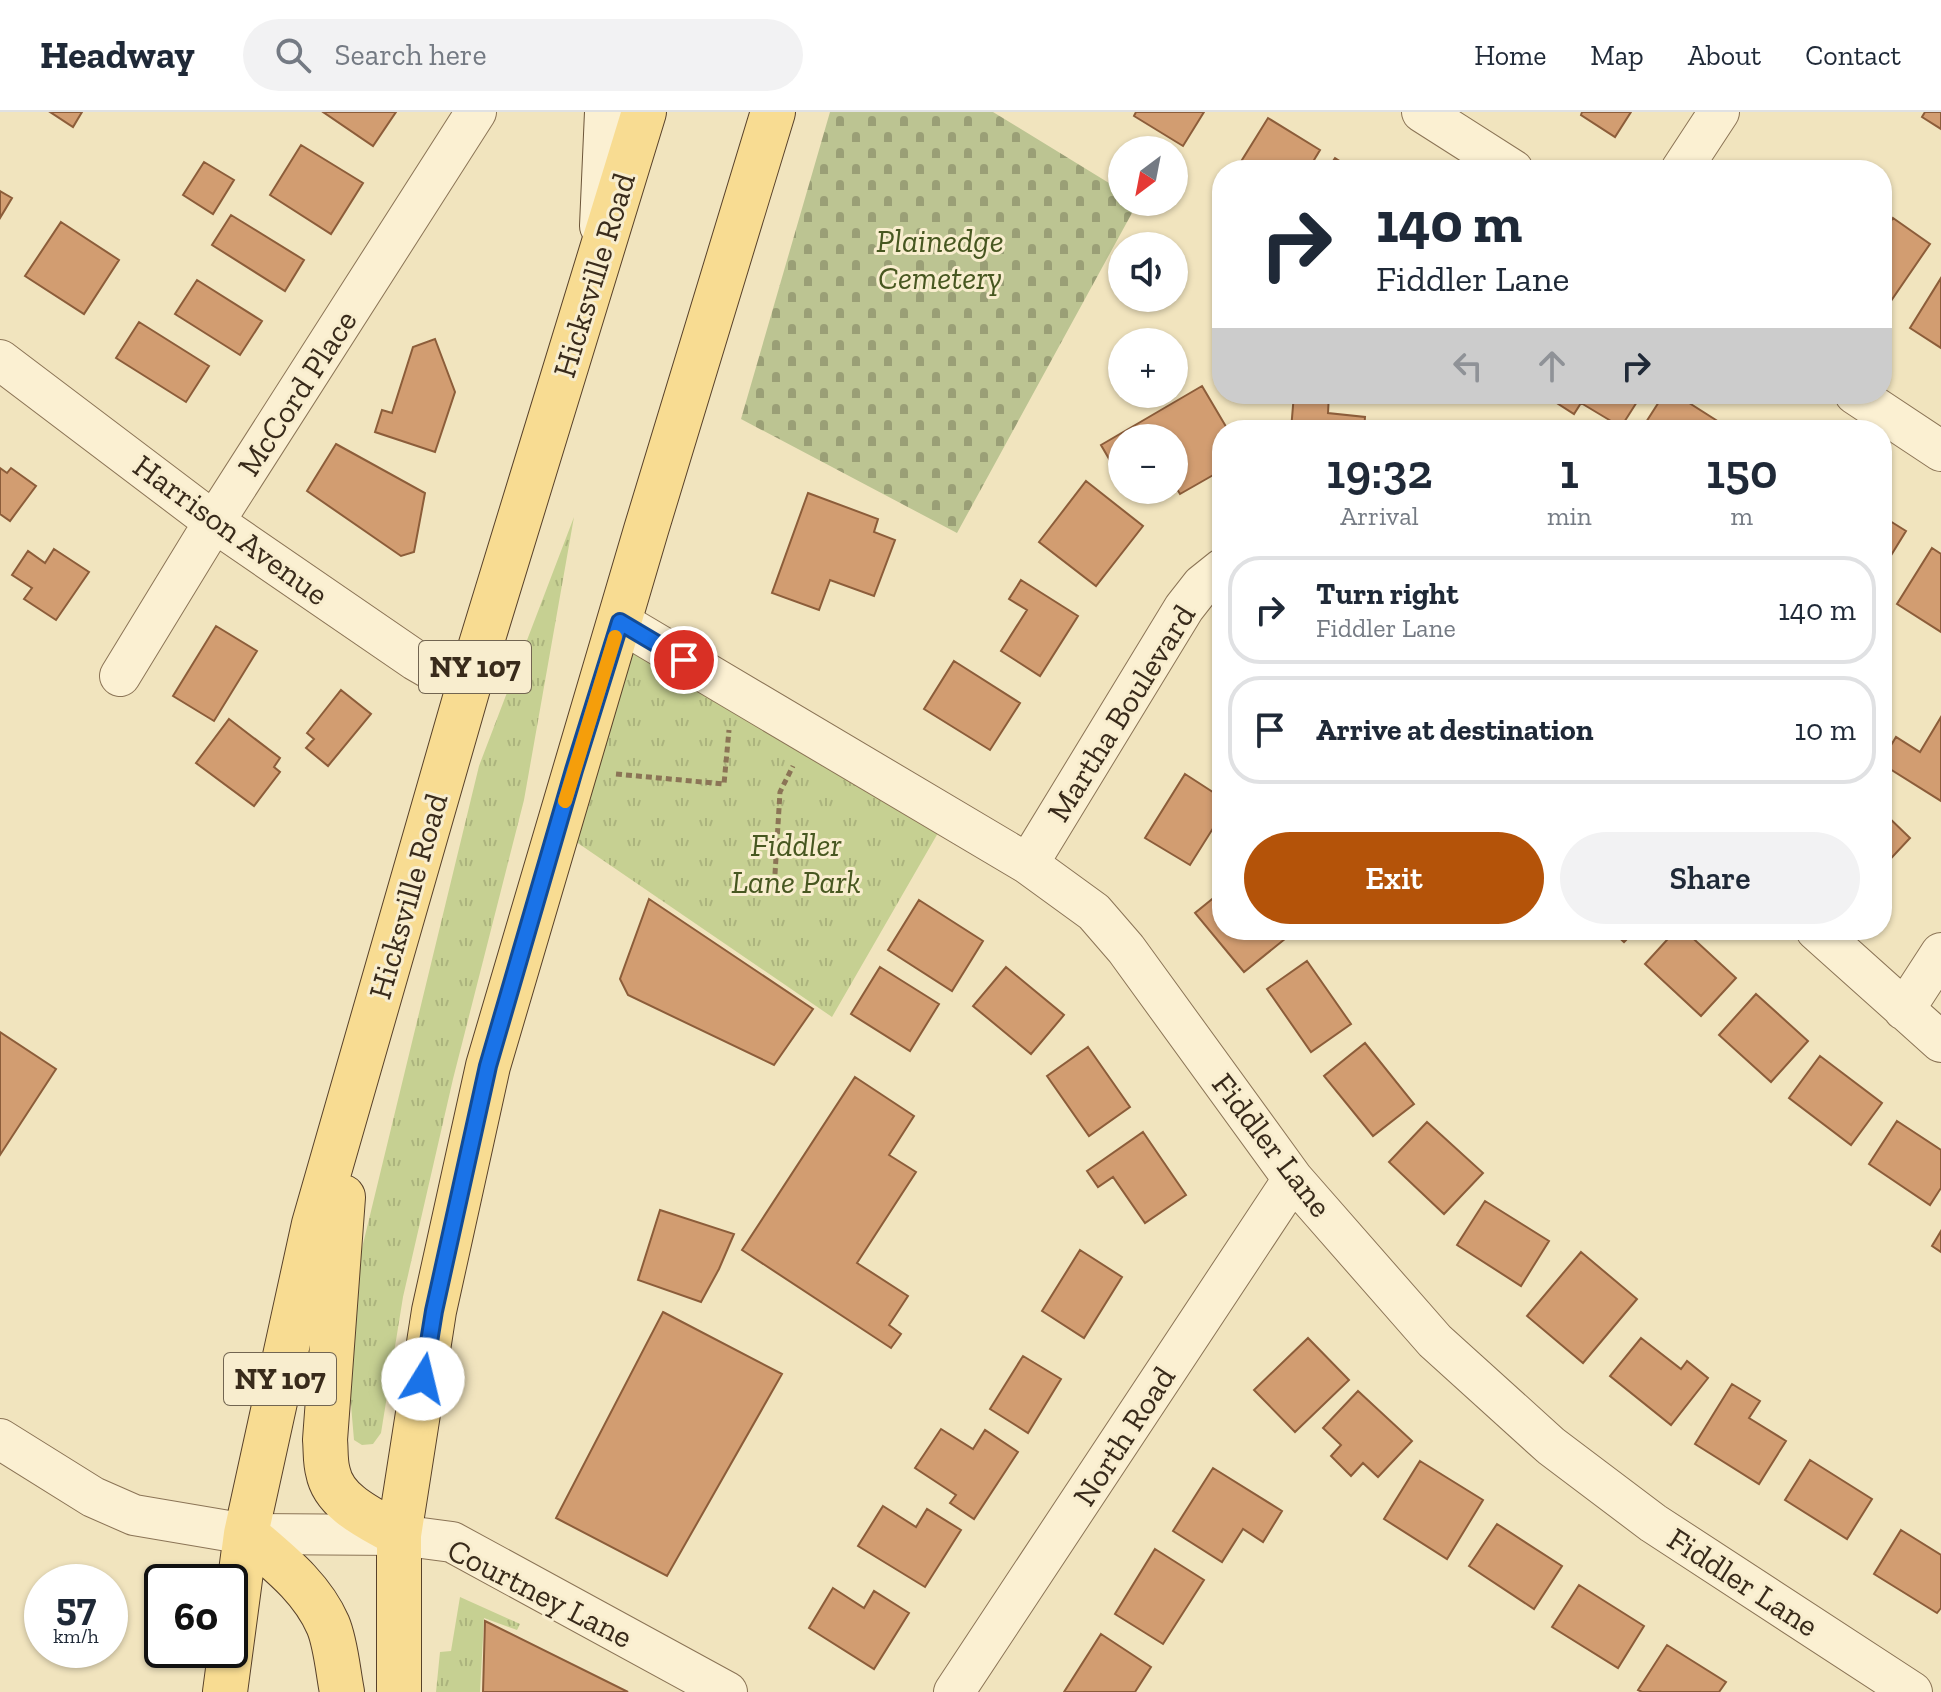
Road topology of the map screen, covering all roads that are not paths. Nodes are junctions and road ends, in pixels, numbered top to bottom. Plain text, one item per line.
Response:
1 (476, 112) edge
2 (607, 112) edge
3 (644, 112) edge
4 (773, 112) edge
5 (1422, 112) edge
6 (1719, 112) edge
7 (1497, 160) edge
8 (1688, 160) edge
9 (601, 252) junction
10 (0, 360) edge
11 (1870, 404) edge
12 (1941, 451) edge
13 (214, 522) junction
14 (1212, 577) edge
15 (620, 622) junction
16 (472, 674) junction
17 (120, 676) dead end
18 (1028, 864) junction
19 (1827, 940) edge
20 (1941, 953) edge
21 (1904, 1010) junction
22 (1941, 1042) edge
23 (350, 1099) junction
24 (1293, 1179) junction
25 (0, 1439) edge
26 (246, 1534) junction
27 (399, 1535) junction
28 (225, 1692) edge
29 (342, 1692) edge
30 (399, 1692) edge
31 (727, 1692) edge
32 (954, 1692) edge
33 (1912, 1692) edge

1 - 13 street, McCord Place
2 - 9 main road
3 - 9 main road, Hicksville Road / NY 107
4 - 15 main road
5 - 7 street
6 - 8 street
9 - 16 main road, Hicksville Road / NY 107
10 - 13 street, Harrison Avenue
11 - 12 street
13 - 16 street, Harrison Avenue
13 - 17 street, McCord Place
14 - 18 street, Martha Boulevard
15 - 18 street, Fiddler Lane
15 - 27 main road
16 - 23 main road, Hicksville Road / NY 107
18 - 24 street, Fiddler Lane
19 - 21 street
20 - 21 street
21 - 22 street
23 - 26 main road, Hicksville Road / NY 107
23 - 27 main road
24 - 32 street, North Road
24 - 33 street, Fiddler Lane
25 - 26 street, Courtney Lane
26 - 27 street, Courtney Lane
26 - 28 main road, Hicksville Road / NY 107
26 - 29 main road
27 - 30 main road
27 - 31 street, Courtney Lane

